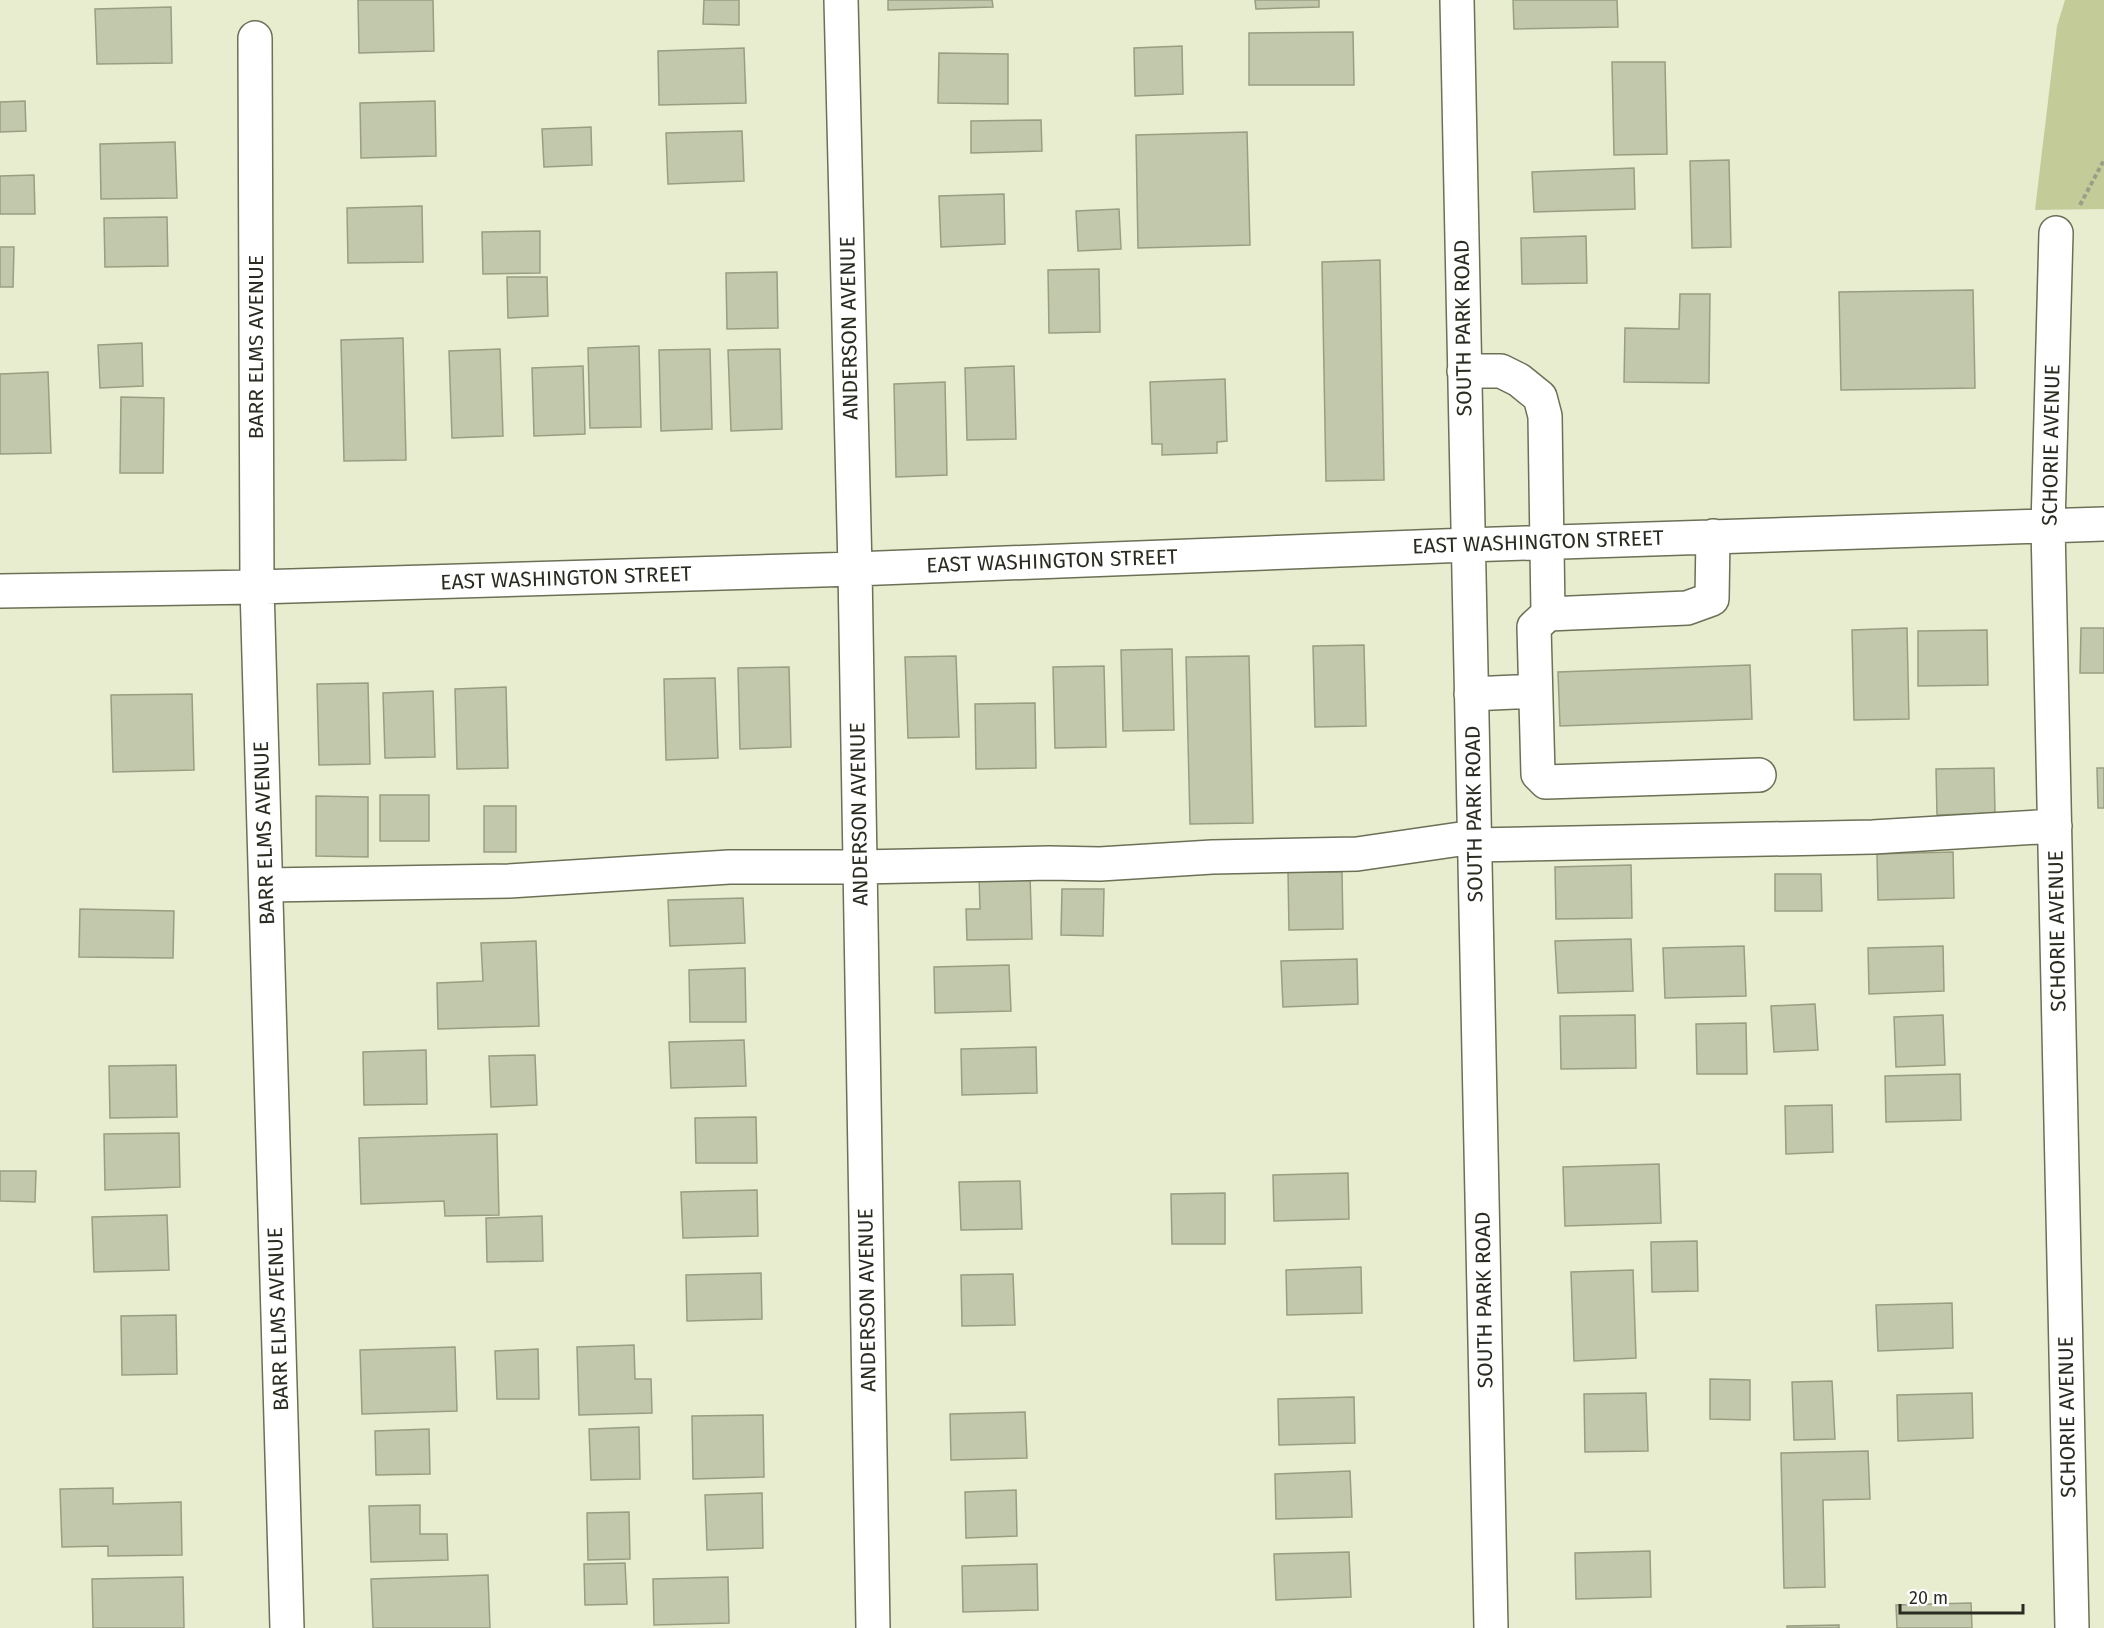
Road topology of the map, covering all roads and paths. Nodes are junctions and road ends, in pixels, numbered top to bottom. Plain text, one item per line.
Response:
1 (841, 0) edge
2 (1457, 0) edge
3 (255, 38) dead end
4 (2104, 160) edge
5 (2056, 234) joint
6 (1464, 370) junction
7 (2104, 524) edge
8 (2048, 526) junction
9 (1713, 536) junction
10 (1546, 542) junction
11 (1467, 545) junction
12 (855, 569) junction
13 (257, 587) junction
14 (0, 591) edge
15 (1548, 614) junction
16 (1535, 691) junction
17 (1471, 694) junction
18 (1759, 775) dead end
19 (2055, 826) junction
20 (1474, 841) junction
21 (860, 867) junction
22 (266, 885) junction
23 (287, 1628) edge
24 (873, 1628) edge
25 (1491, 1628) edge
26 (2072, 1628) edge

1 - 12 street, ANDERSON AVENUE
2 - 6 street, SOUTH PARK ROAD
3 - 13 street, BARR ELMS AVENUE
4 - 5 path
5 - 8 street, SCHORIE AVENUE
6 - 10 street
6 - 11 street, SOUTH PARK ROAD
7 - 8 street, EAST WASHINGTON STREET
8 - 9 street, EAST WASHINGTON STREET
8 - 19 street, SCHORIE AVENUE
9 - 10 street, EAST WASHINGTON STREET
9 - 15 street
10 - 11 street, EAST WASHINGTON STREET
10 - 15 street
11 - 12 street, EAST WASHINGTON STREET
11 - 17 street, SOUTH PARK ROAD
12 - 13 street, EAST WASHINGTON STREET
12 - 21 street, ANDERSON AVENUE
13 - 14 street, EAST WASHINGTON STREET
13 - 22 street, BARR ELMS AVENUE
15 - 16 street
16 - 17 street
16 - 18 street
17 - 20 street, SOUTH PARK ROAD
19 - 20 street
19 - 26 street, SCHORIE AVENUE
20 - 21 street
20 - 25 street, SOUTH PARK ROAD
21 - 22 street
21 - 24 street, ANDERSON AVENUE
22 - 23 street, BARR ELMS AVENUE

